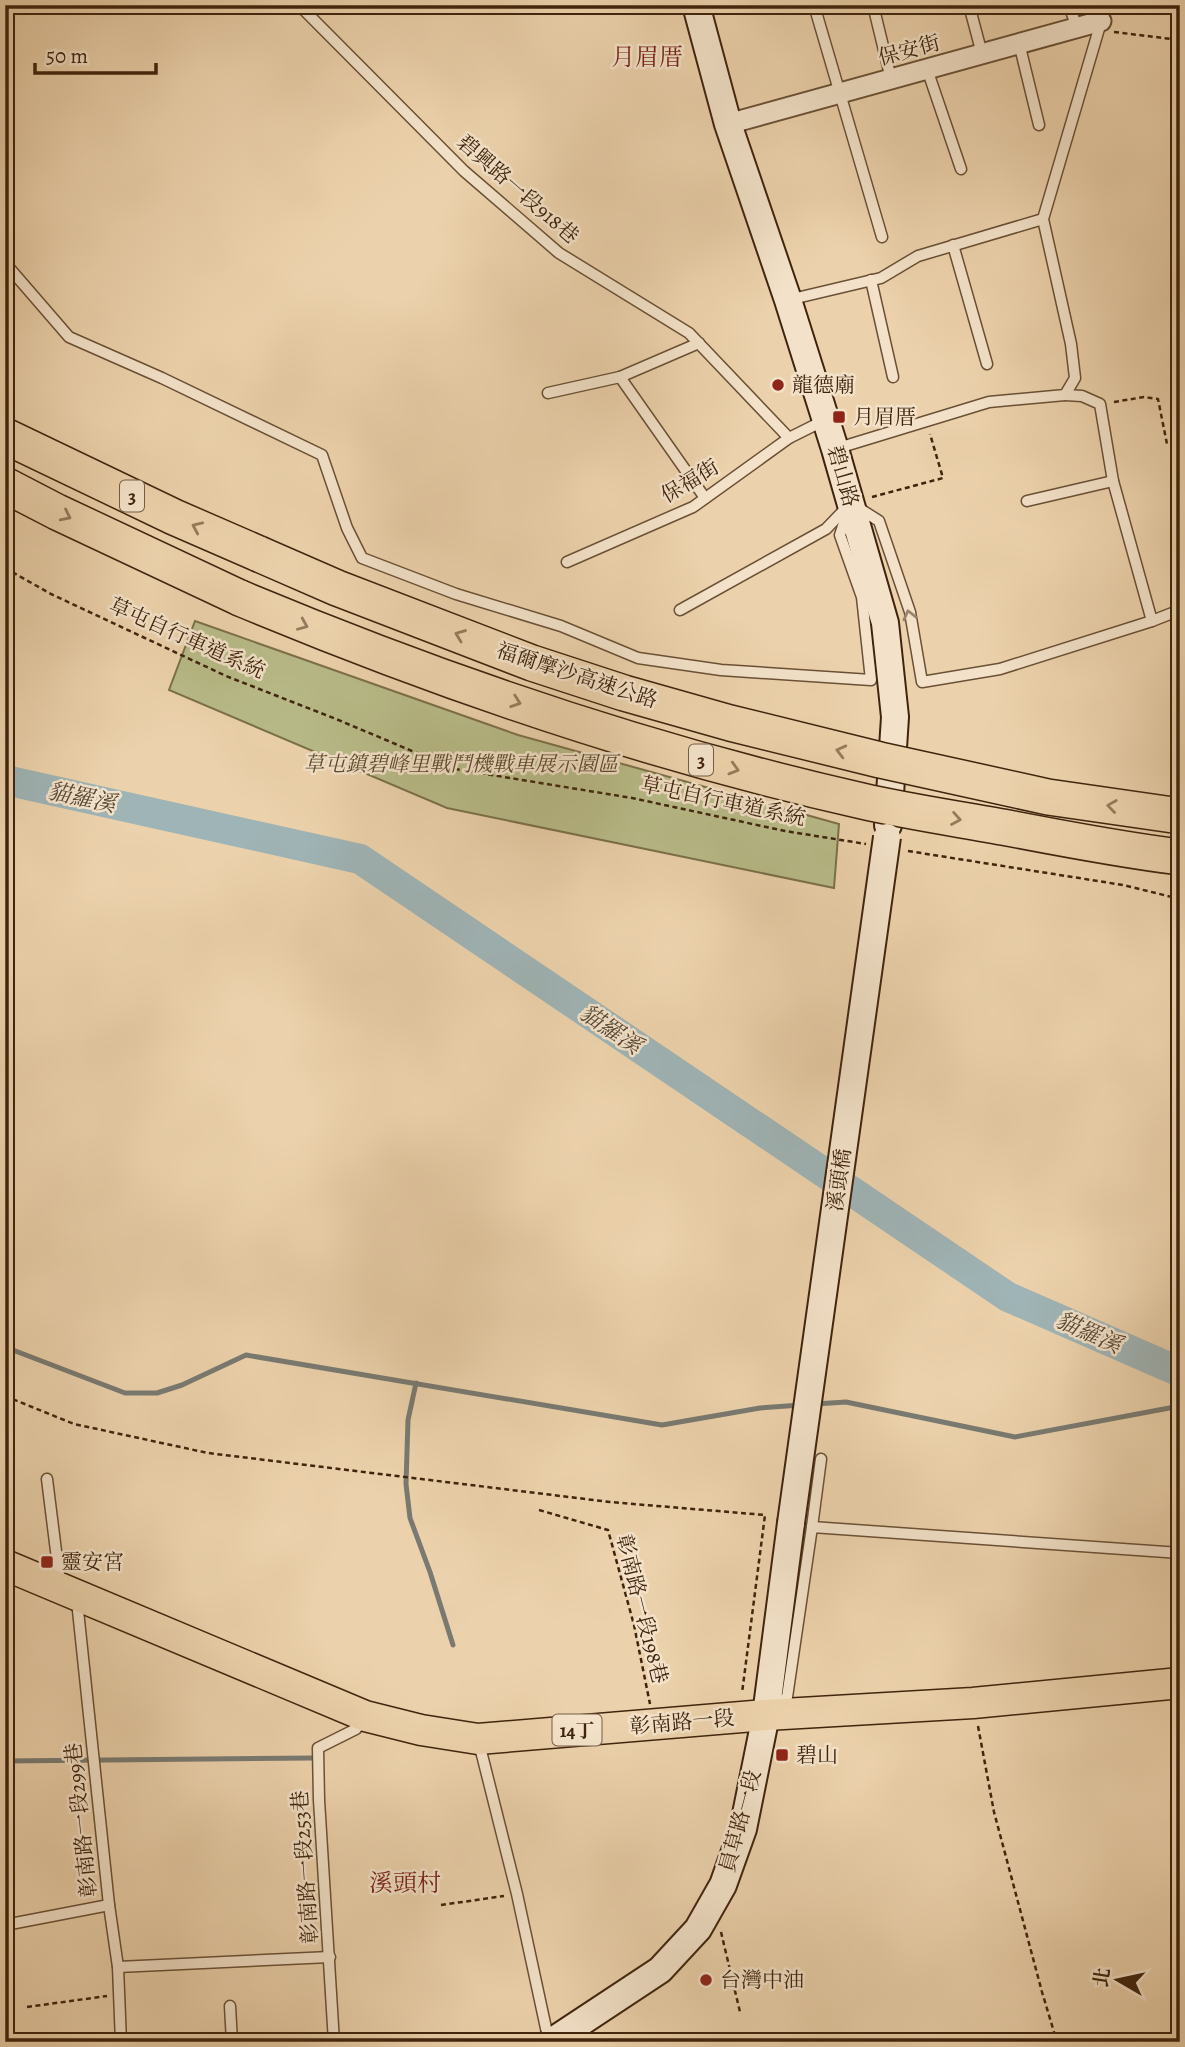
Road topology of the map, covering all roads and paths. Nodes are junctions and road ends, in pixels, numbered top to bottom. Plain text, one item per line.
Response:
1 (299, 5) edge
2 (696, 5) edge
3 (814, 5) edge
4 (873, 5) edge
5 (969, 5) edge
6 (1069, 5) edge
7 (1102, 19) edge
8 (1077, 27) junction
9 (1180, 40) edge
10 (1019, 44) junction
11 (982, 54) junction
12 (927, 69) junction
13 (891, 79) junction
14 (839, 93) junction
15 (728, 124) junction
16 (1039, 125) dead end
17 (961, 169) dead end
18 (1043, 219) junction
19 (882, 237) dead end
20 (953, 245) junction
21 (5, 264) edge
22 (872, 280) junction
23 (788, 300) junction
24 (699, 343) junction
25 (987, 364) dead end
26 (620, 377) junction
27 (893, 377) dead end
28 (548, 393) dead end
29 (1065, 395) junction
30 (1100, 404) junction
31 (825, 420) junction
32 (927, 421) junction
33 (5, 436) edge
34 (789, 438) junction
35 (1167, 444) dead end
36 (835, 449) junction
37 (1113, 481) junction
38 (5, 485) edge
39 (705, 498) junction
40 (1027, 501) dead end
41 (850, 503) junction
42 (567, 562) dead end
43 (5, 568) edge
44 (680, 610) dead end
45 (1180, 610) edge
46 (1152, 621) junction
47 (1180, 816) edge
48 (887, 844) junction
49 (1180, 857) edge
50 (1180, 899) edge
51 (5, 1396) edge
52 (821, 1459) dead end
53 (47, 1479) dead end
54 (539, 1510) dead end
55 (801, 1525) junction
56 (1180, 1553) edge
57 (5, 1565) edge
58 (68, 1590) junction
59 (1180, 1683) edge
60 (973, 1703) junction
61 (766, 1715) junction
62 (365, 1716) junction
63 (654, 1724) junction
64 (478, 1739) junction
65 (517, 1894) junction
66 (713, 1902) junction
67 (109, 1905) junction
68 (441, 1905) dead end
69 (5, 1925) edge
70 (330, 1957) junction
71 (118, 1967) junction
72 (120, 1994) junction
73 (230, 2006) dead end
74 (27, 2007) dead end
75 (740, 2012) dead end
76 (121, 2042) edge
77 (232, 2042) edge
78 (334, 2042) edge
79 (550, 2042) edge
80 (1058, 2042) edge

1 - 24 lane, 碧興路一段918巷
2 - 15 main road, 碧山路
3 - 14 lane
4 - 13 lane
5 - 11 lane
6 - 8 lane
7 - 8 street, 保安街
7 - 9 path
7 - 18 lane
8 - 10 street, 保安街
10 - 11 street, 保安街
10 - 16 lane
11 - 12 street, 保安街
12 - 13 street, 保安街
12 - 17 lane
13 - 14 street, 保安街
14 - 15 street, 保安街
14 - 19 lane
15 - 23 main road, 碧山路
18 - 20 lane
18 - 29 lane
20 - 22 lane
20 - 25 lane
21 - 41 lane
22 - 23 lane
22 - 27 lane
23 - 31 main road, 碧山路
24 - 26 lane
24 - 34 lane, 碧興路一段918巷
26 - 28 lane
26 - 39 lane
29 - 30 lane
29 - 32 lane
30 - 35 path
30 - 37 lane
31 - 34 lane, 保福街
31 - 36 main road, 碧山路
32 - 36 lane
32 - 41 path
47 -> 33 highway, 福爾摩沙高速公路 / 3, bridge
34 - 39 lane, 保福街
36 - 41 main road, 碧山路
37 - 40 lane
37 - 46 lane
38 -> 49 highway, 3, bridge
39 - 42 lane, 保福街
41 - 44 lane
46 -> 41 lane
41 - 48 main road, 碧山路
43 - 48 path, 草屯自行車道系統
45 - 46 lane
48 - 50 path, 草屯自行車道系統
48 - 55 main road, 溪頭橋, bridge
51 - 61 path
52 - 55 lane
53 - 58 lane, 彰南路一段299巷
54 - 63 path, 彰南路一段198巷
55 - 56 lane
55 - 61 main road, 員草路一段
57 - 58 main road, 彰南路一段 / 14丁
58 - 62 main road, 彰南路一段 / 14丁
58 - 67 lane, 彰南路一段299巷
59 - 60 main road, 彰南路一段 / 14丁
60 - 61 main road, 彰南路一段 / 14丁
60 - 80 path
61 - 63 main road, 彰南路一段 / 14丁
61 - 66 main road, 員草路一段
62 - 64 main road, 彰南路一段 / 14丁
62 - 70 lane, 彰南路一段253巷
63 - 64 main road, 彰南路一段 / 14丁
64 - 65 lane
65 - 68 path
65 - 79 lane
66 - 75 path
66 - 79 main road, 員草路一段
67 - 69 lane
67 - 71 lane, 彰南路一段299巷
70 - 71 lane
70 - 78 lane, 彰南路一段253巷
71 - 72 lane, 彰南路一段299巷
72 - 74 path
72 - 76 lane, 彰南路一段299巷
73 - 77 lane

